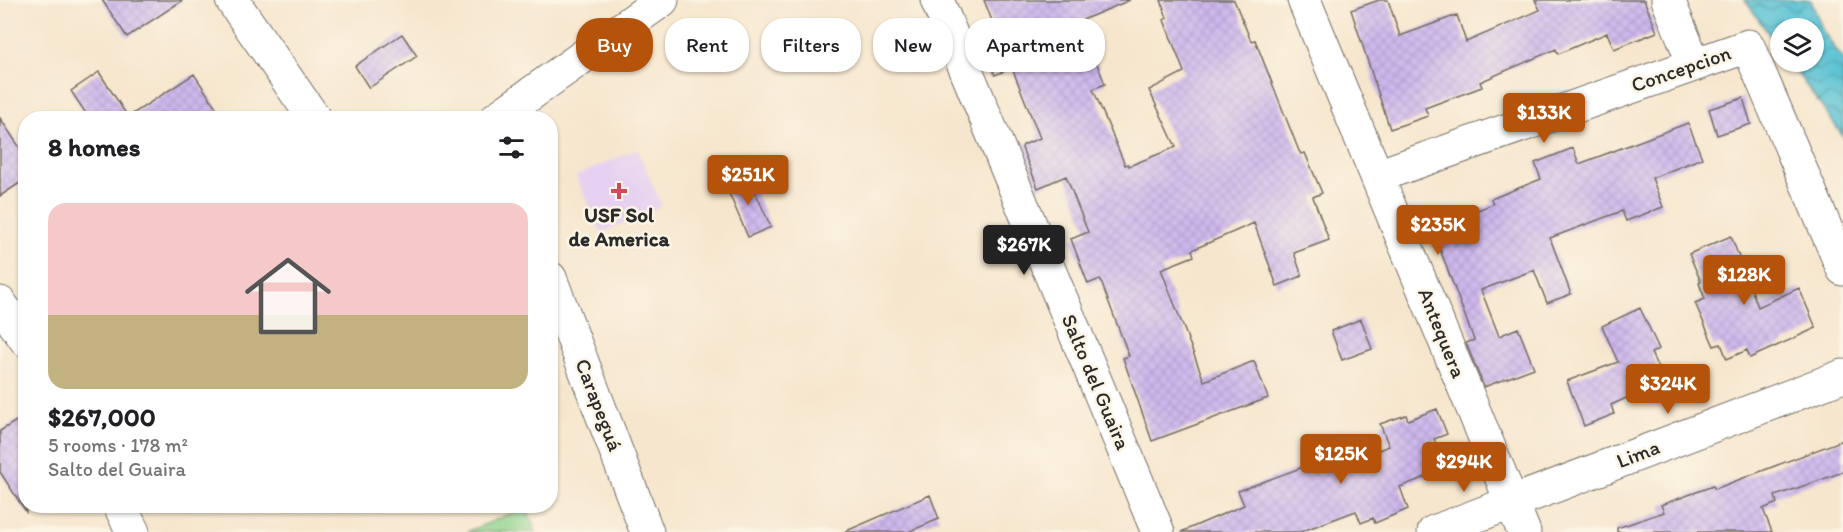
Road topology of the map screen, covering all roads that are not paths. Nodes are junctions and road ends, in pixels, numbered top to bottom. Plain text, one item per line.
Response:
1 (232, 0) edge
2 (661, 0) edge
3 (937, 0) edge
4 (1304, 0) edge
5 (1668, 0) edge
6 (1694, 64) junction
7 (309, 111) edge
8 (507, 111) edge
9 (1377, 176) junction
10 (1843, 269) edge
11 (558, 300) edge
12 (0, 303) edge
13 (18, 329) edge
14 (1843, 376) edge
15 (1512, 502) junction
16 (124, 513) edge
17 (133, 532) edge
18 (647, 532) edge
19 (1158, 532) edge
20 (1434, 532) edge
21 (1524, 532) edge

1 - 7 street
2 - 8 street
3 - 19 street, Salto del Guaira
4 - 9 street, Antequera
5 - 6 street
6 - 9 street, Concepcion
6 - 10 street, Concepcion
9 - 15 street, Antequera
11 - 18 street, Carapeguá
12 - 13 street
14 - 15 street, Lima
15 - 20 street, Lima
15 - 21 street, Antequera
16 - 17 street

